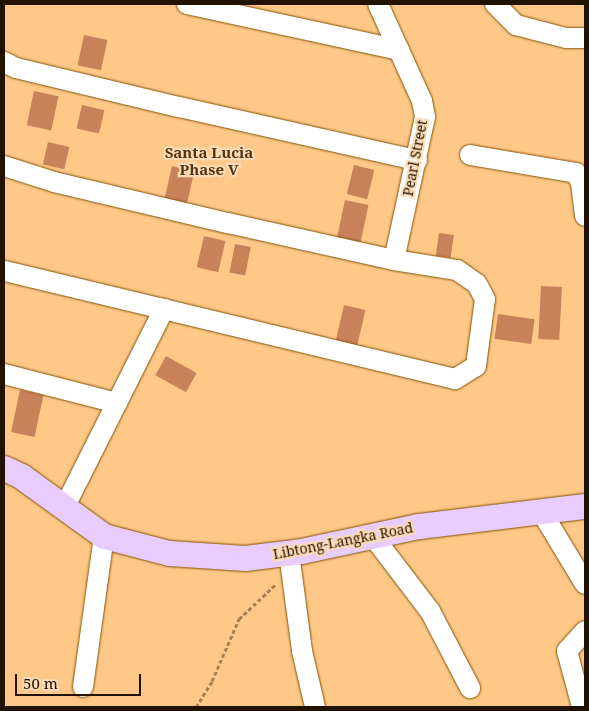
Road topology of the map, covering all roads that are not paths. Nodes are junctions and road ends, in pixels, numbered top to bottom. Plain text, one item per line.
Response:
1 (186, 4) edge
2 (378, 4) edge
3 (495, 4) edge
4 (585, 38) edge
5 (399, 50) junction
6 (4, 62) edge
7 (470, 155) dead end
8 (417, 160) junction
9 (4, 166) edge
10 (580, 172) edge
11 (585, 216) edge
12 (394, 260) junction
13 (4, 271) edge
14 (164, 309) junction
15 (4, 374) edge
16 (117, 403) junction
17 (4, 468) edge
18 (585, 506) edge
19 (64, 508) junction
20 (540, 511) junction
21 (372, 535) junction
22 (104, 536) junction
23 (289, 553) junction
24 (585, 584) edge
25 (585, 631) edge
26 (83, 687) dead end
27 (470, 688) dead end
28 (315, 707) edge
29 (582, 707) edge

1 - 5 street
2 - 5 street, Pearl Street
3 - 4 street
5 - 8 street, Pearl Street
6 - 8 street
7 - 10 street
8 - 12 street, Pearl Street
9 - 12 street
10 - 11 street
12 - 14 street
13 - 14 street
14 - 16 street
15 - 16 street
16 - 19 street
17 - 19 main road, Libtong-Langka Road
18 - 20 main road, Libtong-Langka Road
19 - 22 main road, Libtong-Langka Road
20 - 21 main road, Libtong-Langka Road
20 - 24 street
21 - 23 main road, Libtong-Langka Road
21 - 27 street
22 - 23 main road, Libtong-Langka Road
22 - 26 street
23 - 28 street
25 - 29 street

